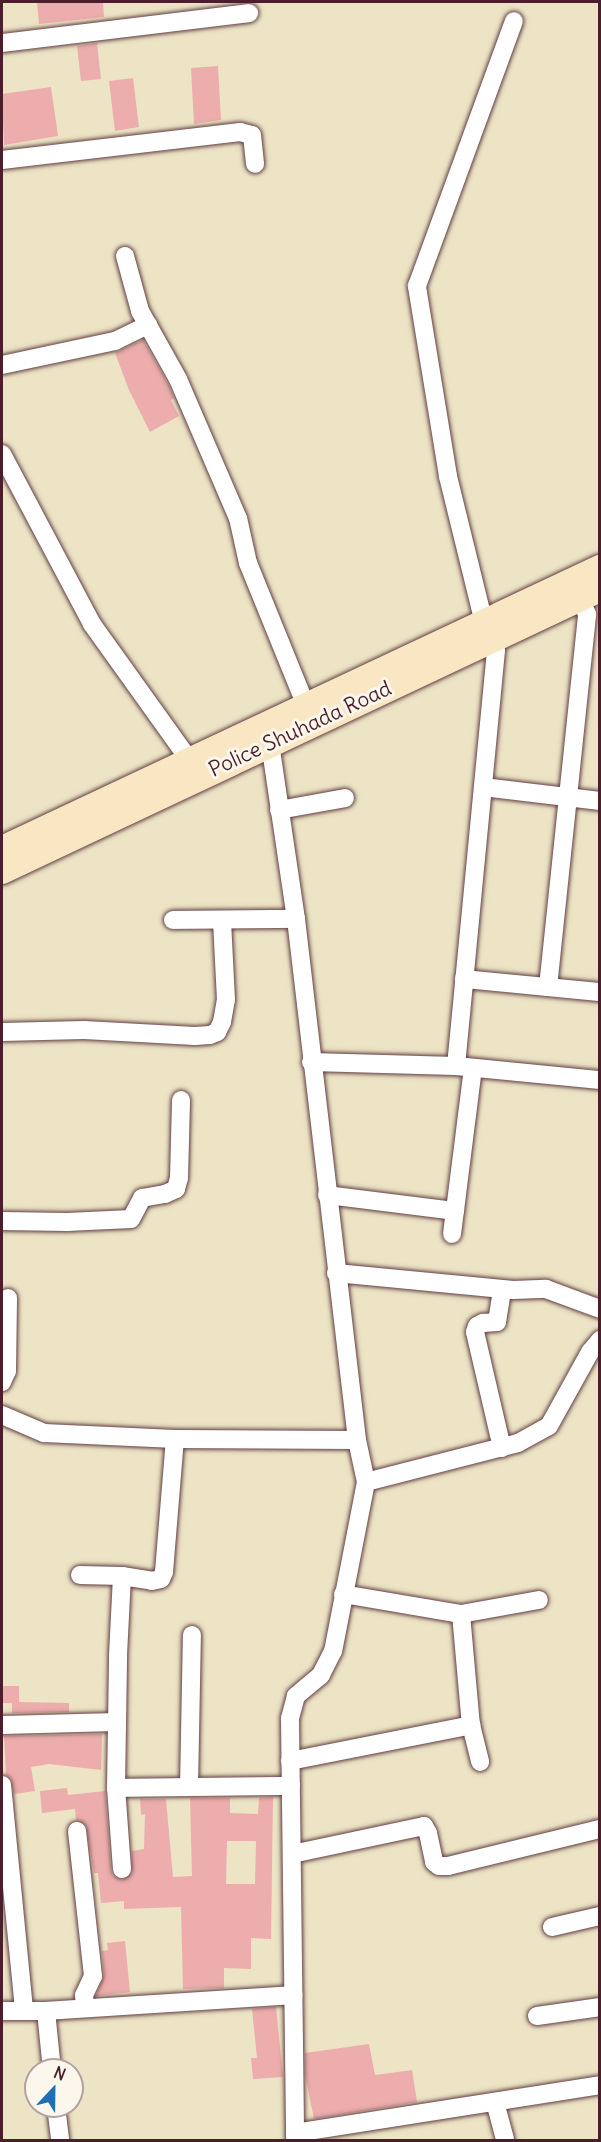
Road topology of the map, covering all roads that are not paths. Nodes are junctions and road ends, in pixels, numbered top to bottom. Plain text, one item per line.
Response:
1 (249, 13) dead end
2 (514, 21) dead end
3 (2, 43) edge
4 (2, 160) edge
5 (255, 164) dead end
6 (125, 256) dead end
7 (148, 325) junction
8 (2, 365) edge
9 (2, 454) edge
10 (600, 568) edge
11 (590, 594) edge
12 (488, 631) junction
13 (462, 643) junction
14 (306, 706) junction
15 (270, 743) junction
16 (190, 761) junction
17 (483, 787) junction
18 (569, 797) junction
19 (345, 798) dead end
20 (600, 801) edge
21 (279, 810) junction
22 (62, 832) junction
23 (2, 849) edge
24 (2, 871) edge
25 (296, 919) junction
26 (173, 920) dead end
27 (222, 920) junction
28 (464, 979) junction
29 (548, 987) junction
30 (600, 992) edge
31 (2, 1032) edge
32 (311, 1062) junction
33 (464, 1067) junction
34 (600, 1080) edge
35 (181, 1100) dead end
36 (327, 1195) junction
37 (455, 1211) junction
38 (2, 1221) edge
39 (452, 1234) dead end
40 (336, 1273) junction
41 (502, 1289) junction
42 (8, 1298) dead end
43 (600, 1309) edge
44 (600, 1340) edge
45 (2, 1382) edge
46 (2, 1415) edge
47 (175, 1439) junction
48 (357, 1440) junction
49 (502, 1448) junction
50 (366, 1482) junction
51 (80, 1575) dead end
52 (122, 1576) junction
53 (343, 1594) junction
54 (539, 1600) dead end
55 (461, 1614) junction
56 (192, 1635) dead end
57 (117, 1722) junction
58 (2, 1725) edge
59 (471, 1725) junction
60 (290, 1761) junction
61 (480, 1762) dead end
62 (2, 1785) edge
63 (291, 1786) junction
64 (189, 1787) junction
65 (116, 1788) junction
66 (600, 1829) edge
67 (77, 1831) dead end
68 (292, 1854) junction
69 (122, 1869) dead end
70 (600, 1916) edge
71 (552, 1927) dead end
72 (293, 1995) junction
73 (600, 2007) edge
74 (85, 2008) junction
75 (2, 2011) edge
76 (24, 2011) junction
77 (46, 2011) junction
78 (537, 2016) dead end
79 (51, 2058) edge
80 (600, 2085) edge
81 (495, 2102) junction
82 (57, 2118) edge
83 (295, 2137) edge
84 (60, 2140) edge
85 (505, 2140) edge

1 - 3 street
2 - 12 street
4 - 5 street
6 - 7 street
7 - 8 street
7 - 14 street
9 - 16 street
10 - 12 main road, Police Shuhada Road
11 - 12 main road, Police Shuhada Road
11 - 18 street
12 - 13 main road, Police Shuhada Road
12 - 17 street
13 - 14 main road, Police Shuhada Road
13 - 15 main road, Police Shuhada Road
14 - 16 main road, Police Shuhada Road
15 - 21 street
15 - 22 main road, Police Shuhada Road
16 - 22 main road, Police Shuhada Road
17 - 18 street
17 - 28 street
18 - 20 street
18 - 29 street
19 - 21 street
21 - 25 street
22 - 23 main road, Police Shuhada Road
22 - 24 main road, Police Shuhada Road
25 - 27 street
25 - 32 street
26 - 27 street
27 - 31 street
28 - 29 street
28 - 33 street
29 - 30 street
32 - 33 street
32 - 36 street
33 - 34 street
33 - 37 street
35 - 38 street
36 - 37 street
36 - 40 street
37 - 39 street
40 - 41 street
40 - 48 street
41 - 43 street
41 - 49 street
42 - 45 street
44 - 49 street
46 - 47 street
47 - 48 street
47 - 52 street
48 - 50 street
49 - 50 street
50 - 53 street
51 - 52 street
52 - 57 street
53 - 55 street
53 - 60 street
54 - 55 street
55 - 59 street
56 - 64 street
57 - 58 street
57 - 65 street
59 - 60 street
59 - 61 street
60 - 63 street
62 - 76 street
63 - 64 street
63 - 68 street
64 - 65 street
65 - 69 street
66 - 68 street
67 - 74 street
68 - 72 street
70 - 71 street
72 - 74 street
72 - 83 street
73 - 78 street
74 - 77 street
75 - 76 street
76 - 77 street
77 - 79 street
80 - 81 street
81 - 83 street
81 - 85 street
82 - 84 street

